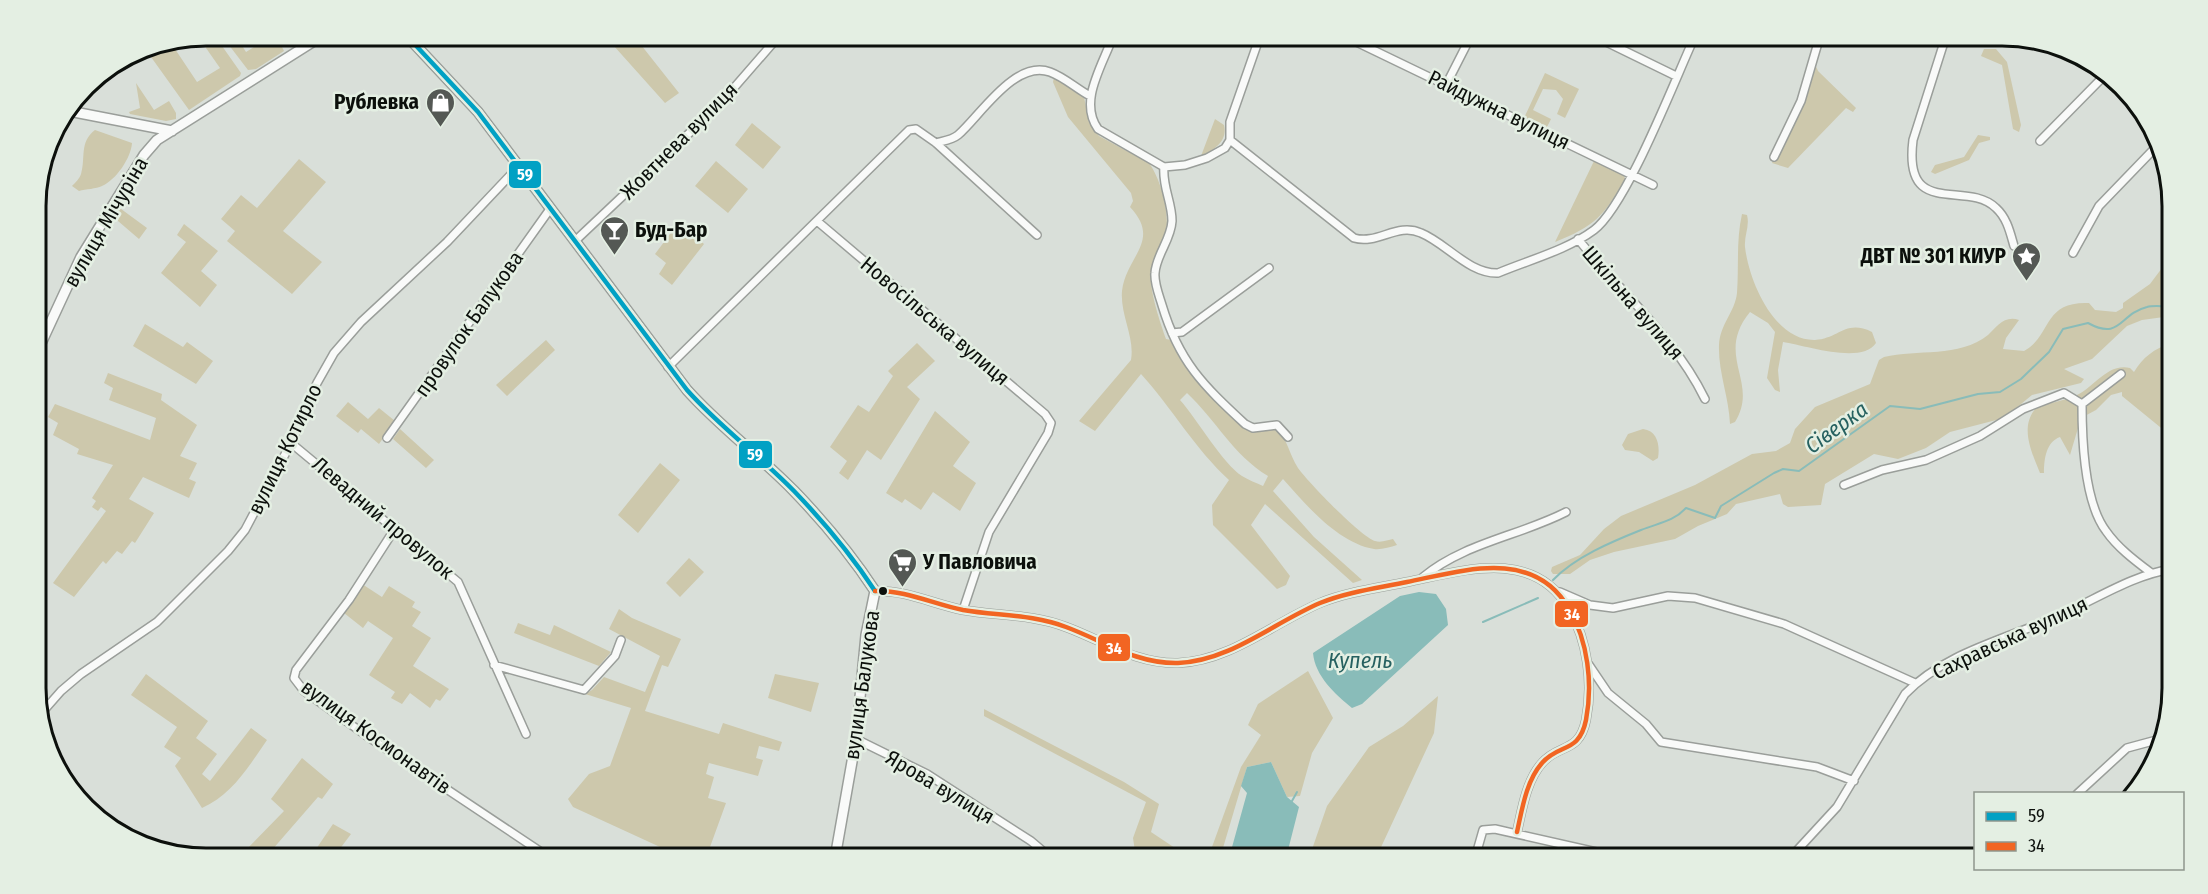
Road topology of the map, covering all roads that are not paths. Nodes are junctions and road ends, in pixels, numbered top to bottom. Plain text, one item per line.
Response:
1 (306, 46) edge
2 (416, 46) edge
3 (770, 46) edge
4 (1109, 46) edge
5 (1257, 46) edge
6 (1365, 46) edge
7 (1466, 46) edge
8 (1614, 46) edge
9 (1690, 46) edge
10 (1817, 46) edge
11 (1943, 46) edge
12 (1676, 76) junction
13 (2100, 80) edge
14 (1446, 85) junction
15 (1090, 96) junction
16 (78, 113) edge
17 (172, 131) junction
18 (1230, 140) junction
19 (2040, 141) dead end
20 (936, 143) junction
21 (2151, 151) edge
22 (1774, 157) dead end
23 (518, 167) junction
24 (1164, 167) junction
25 (1631, 174) junction
26 (1653, 185) dead end
27 (550, 209) junction
28 (818, 221) junction
29 (1037, 235) dead end
30 (1578, 239) junction
31 (574, 241) junction
32 (2014, 246) dead end
33 (2073, 253) dead end
34 (1269, 268) dead end
35 (47, 331) edge
36 (1172, 333) junction
37 (668, 367) junction
38 (2121, 374) dead end
39 (1705, 399) dead end
40 (2082, 404) junction
41 (1288, 436) dead end
42 (387, 438) dead end
43 (291, 443) junction
44 (1844, 485) dead end
45 (1566, 512) dead end
46 (396, 527) junction
47 (2162, 570) edge
48 (2150, 572) junction
49 (1421, 579) junction
50 (875, 591) junction
51 (1560, 592) junction
52 (963, 610) junction
53 (621, 640) dead end
54 (1587, 662) junction
55 (494, 665) junction
56 (1915, 683) junction
57 (48, 706) edge
58 (526, 734) dead end
59 (856, 738) junction
60 (2152, 741) edge
61 (1854, 781) junction
62 (2079, 792) edge
63 (1516, 832) junction
64 (1477, 847) edge
65 (1579, 847) edge
66 (1801, 847) edge
67 (535, 848) edge
68 (837, 848) edge
69 (1036, 848) edge

1 - 17 main road, вулиця Мічуріна
2 - 23 main road, вулиця Балукова
3 - 31 street, Жовтнева вулиця
4 - 15 street
5 - 18 street
6 - 14 street, Райдужна вулиця
7 - 14 street
8 - 12 street
9 - 12 street
10 - 22 street
11 - 32 street
12 - 25 street
13 - 19 street
14 - 25 street, Райдужна вулиця
15 - 20 street
15 - 24 street
16 - 17 main road
17 - 35 main road, вулиця Мічуріна
18 - 24 street
18 - 30 street
20 - 28 street
20 - 29 street
21 - 33 street
23 - 27 main road, вулиця Балукова
23 - 43 street, вулиця Котирло
24 - 36 street
25 - 26 street, Райдужна вулиця
25 - 30 street
27 - 31 main road, вулиця Балукова
27 - 42 street, провулок Балукова
28 - 37 street
28 - 52 street, Новосільська вулиця
30 - 39 street, Шкільна вулиця
31 - 37 main road, вулиця Балукова
34 - 36 street
36 - 41 street
37 - 50 main road, вулиця Балукова
38 - 40 street
40 - 44 street
40 - 48 street
43 - 46 street, Левадний провулок
43 - 57 street, вулиця Котирло
45 - 49 street
46 - 55 street, Левадний провулок
46 - 67 street, вулиця Космонавтів
47 - 48 street, Сахравська вулиця
48 - 56 street, Сахравська вулиця
49 - 51 street
49 - 52 street
50 - 52 street
50 - 59 main road, вулиця Балукова
51 - 54 street
51 - 56 street
53 - 55 street
54 - 61 street
54 - 63 street
55 - 58 street, Левадний провулок
56 - 61 street, Сахравська вулиця
59 - 68 main road, вулиця Балукова
59 - 69 street, Ярова вулиця
60 - 62 street
61 - 66 street, Сахравська вулиця
63 - 64 street
63 - 65 street

